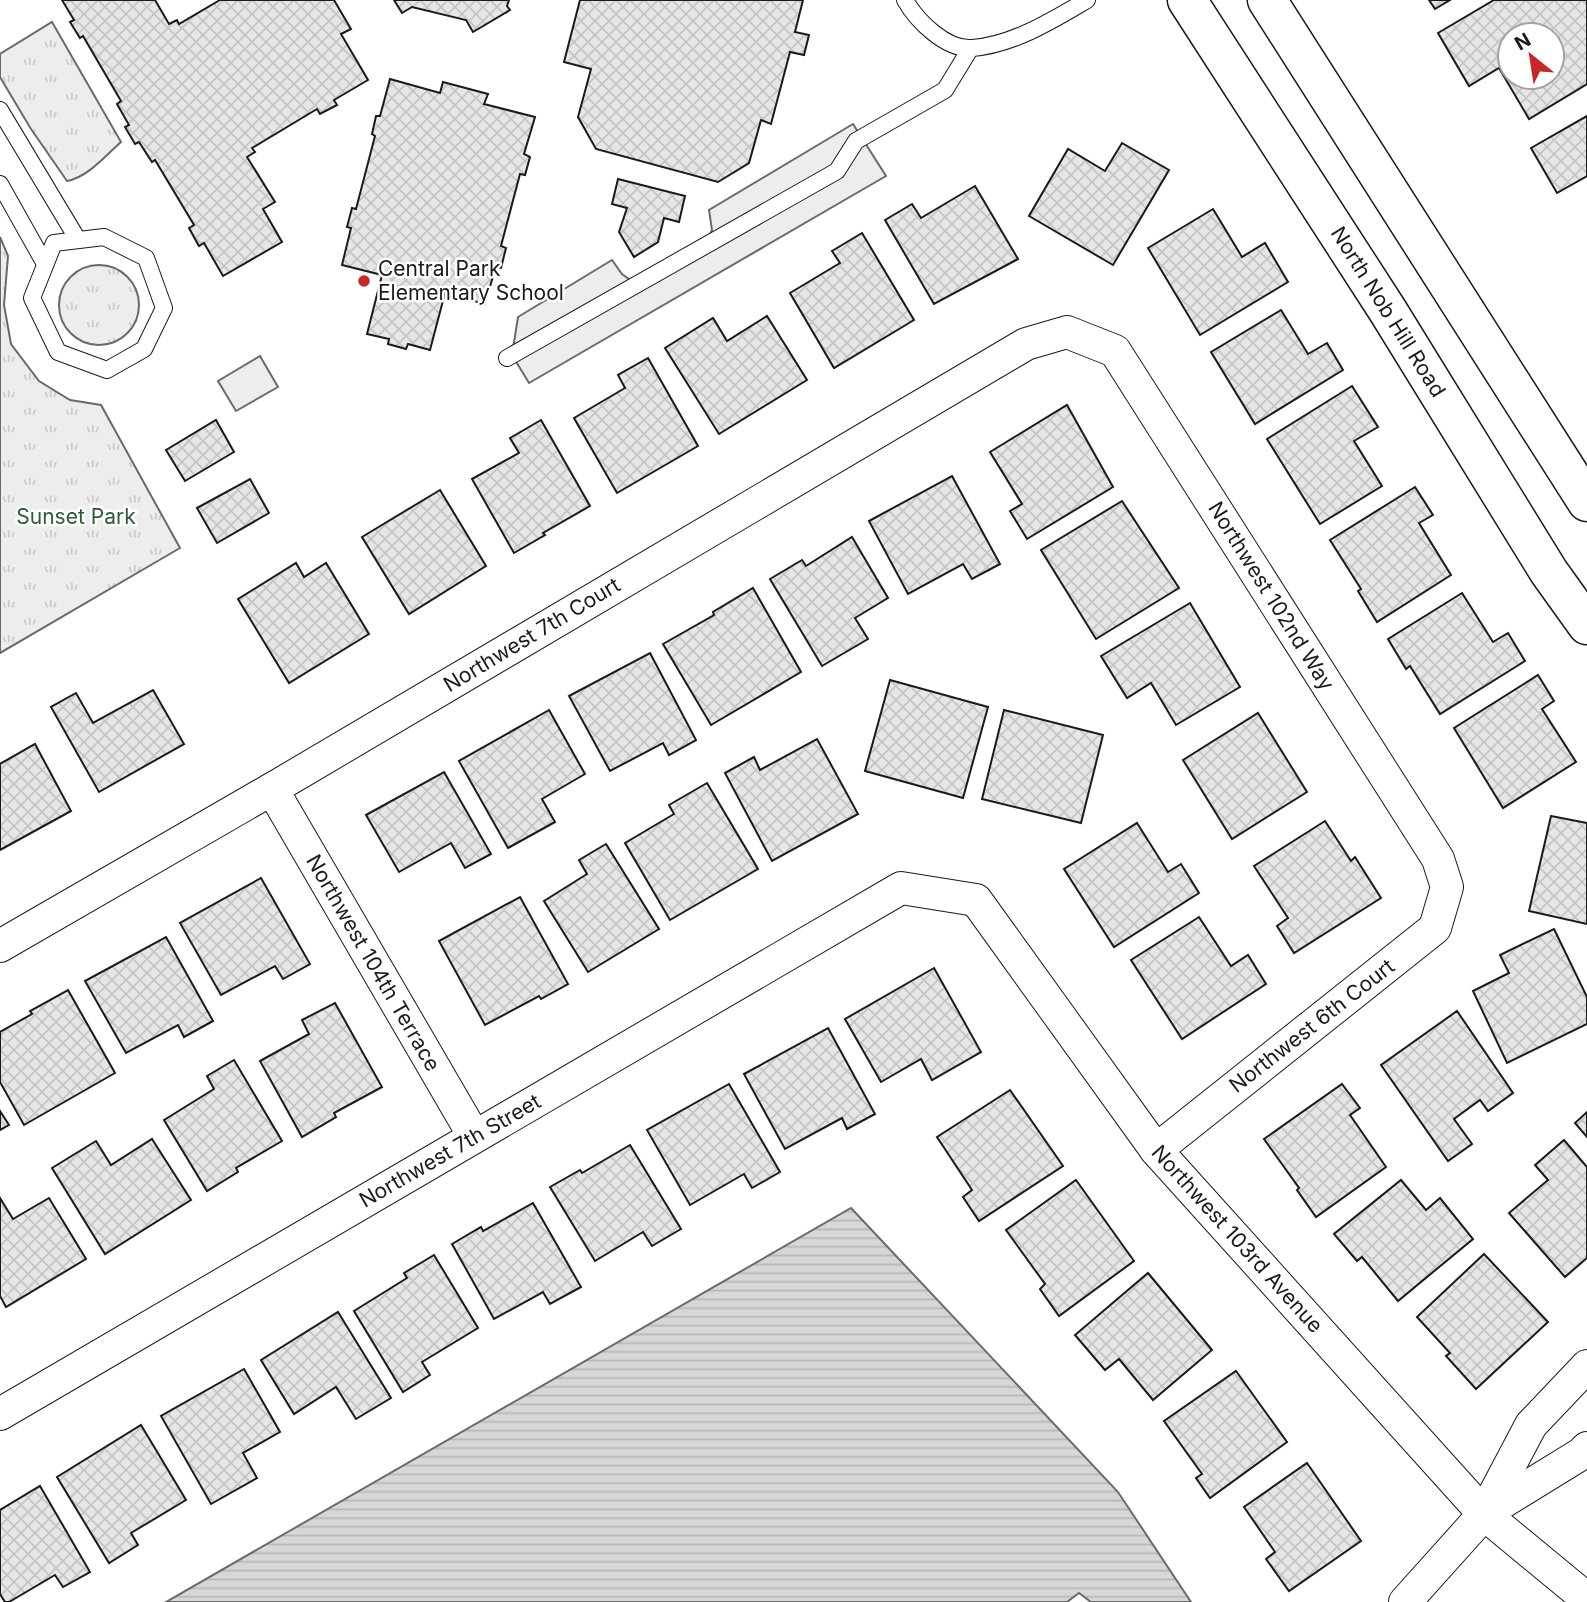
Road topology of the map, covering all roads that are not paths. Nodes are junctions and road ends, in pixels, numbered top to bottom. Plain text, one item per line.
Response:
1 (905, 0) edge
2 (1087, 0) edge
3 (1187, 0) edge
4 (1267, 0) edge
5 (970, 49) junction
6 (0, 110) edge
7 (0, 184) edge
8 (78, 240) junction
9 (46, 264) junction
10 (1067, 332) joint
11 (507, 358) dead end
12 (1587, 502) edge
13 (1587, 625) edge
14 (272, 789) junction
15 (1447, 887) joint
16 (901, 888) joint
17 (0, 946) edge
18 (474, 1136) junction
19 (1156, 1150) junction
20 (1587, 1366) edge
21 (0, 1414) edge
22 (1587, 1448) edge
23 (1484, 1514) junction
24 (1587, 1599) edge
25 (1405, 1602) edge

1 - 5 lane
2 - 5 lane
3 - 13 main road, North Nob Hill Road
4 - 12 main road
5 - 11 lane
6 - 8 lane
7 - 9 lane
8 - 9 lane
8 - 9 lane
10 - 14 street, Northwest 7th Court
10 - 15 street, Northwest 102nd Way
14 - 17 street, Northwest 7th Court
14 - 18 street, Northwest 104th Terrace
15 - 19 street, Northwest 6th Court
16 - 18 street, Northwest 7th Street
16 - 19 street, Northwest 103rd Avenue
18 - 21 street, Northwest 7th Street
19 - 23 street, Northwest 103rd Avenue
20 - 23 street
22 - 23 street
23 - 24 street, Northwest 103rd Avenue
23 - 25 street

